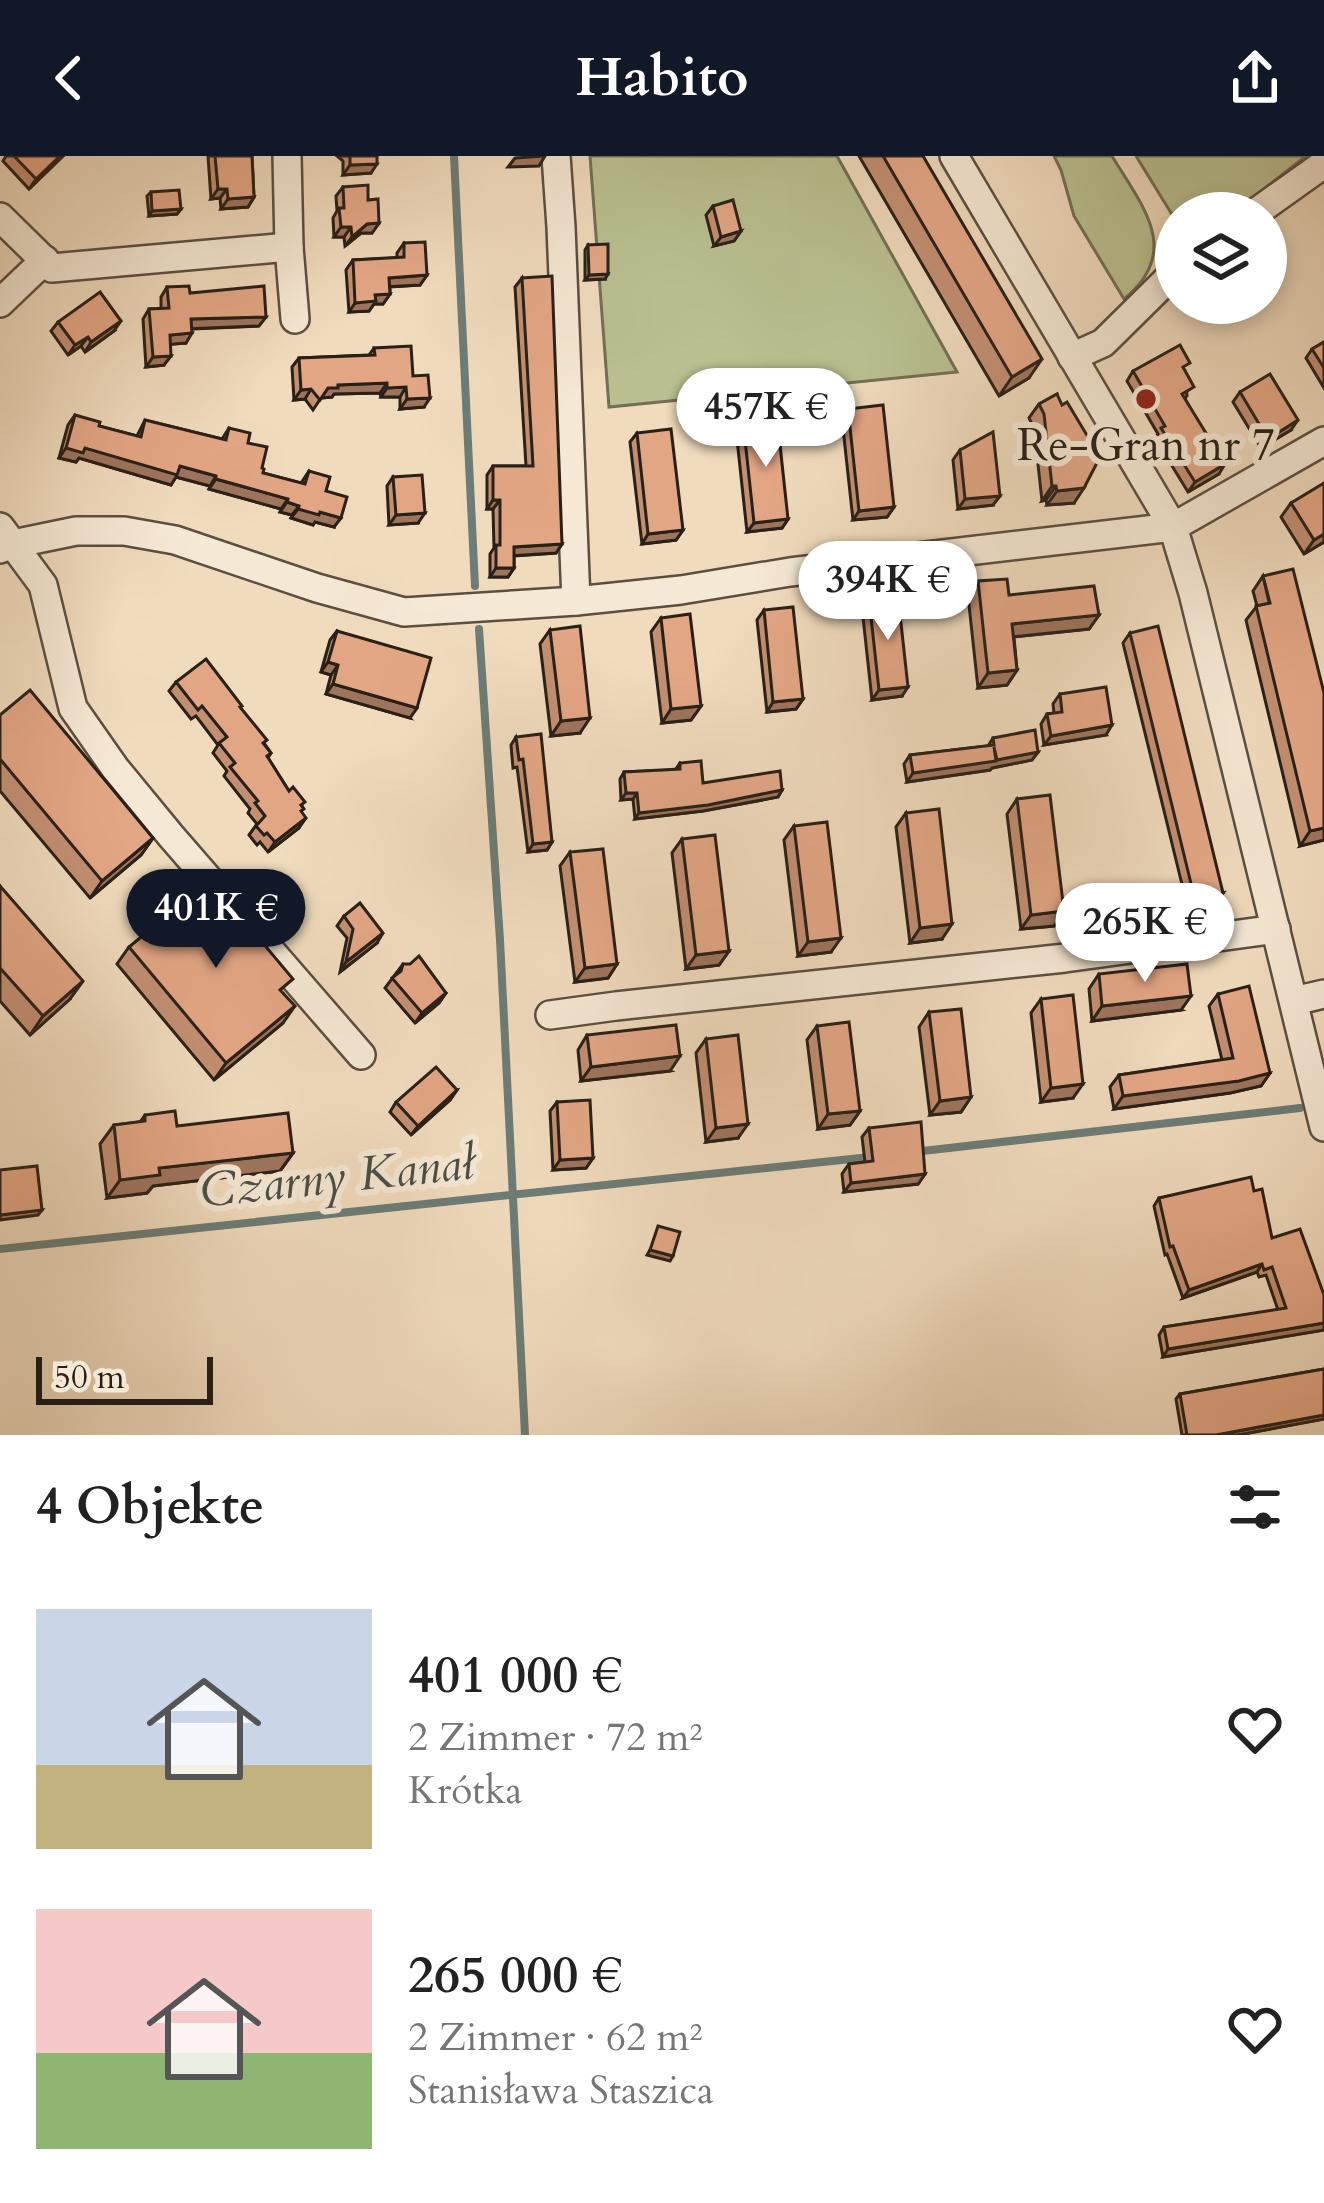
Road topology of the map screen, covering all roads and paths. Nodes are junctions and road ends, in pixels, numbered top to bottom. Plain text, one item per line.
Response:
1 (287, 156) edge
2 (556, 156) edge
3 (954, 156) edge
4 (1324, 164) edge
5 (1285, 192) edge
6 (0, 217) edge
7 (289, 247) junction
8 (49, 264) junction
9 (1155, 292) edge
10 (0, 303) edge
11 (296, 319) dead end
12 (1072, 357) junction
13 (1324, 441) edge
14 (1173, 527) junction
15 (4, 540) edge
16 (576, 601) junction
17 (1276, 929) junction
18 (1324, 994) edge
19 (1294, 1001) junction
20 (550, 1016) dead end
21 (361, 1055) dead end
22 (1324, 1126) edge

1 - 7 street
2 - 16 street
3 - 12 street
4 - 5 street
6 - 8 street
7 - 8 street
7 - 11 street
8 - 10 street
9 - 12 street
12 - 14 street
13 - 14 street
14 - 16 street
14 - 17 street
15 - 16 street
15 - 21 street
17 - 19 street
17 - 20 street
18 - 19 street
19 - 22 street

